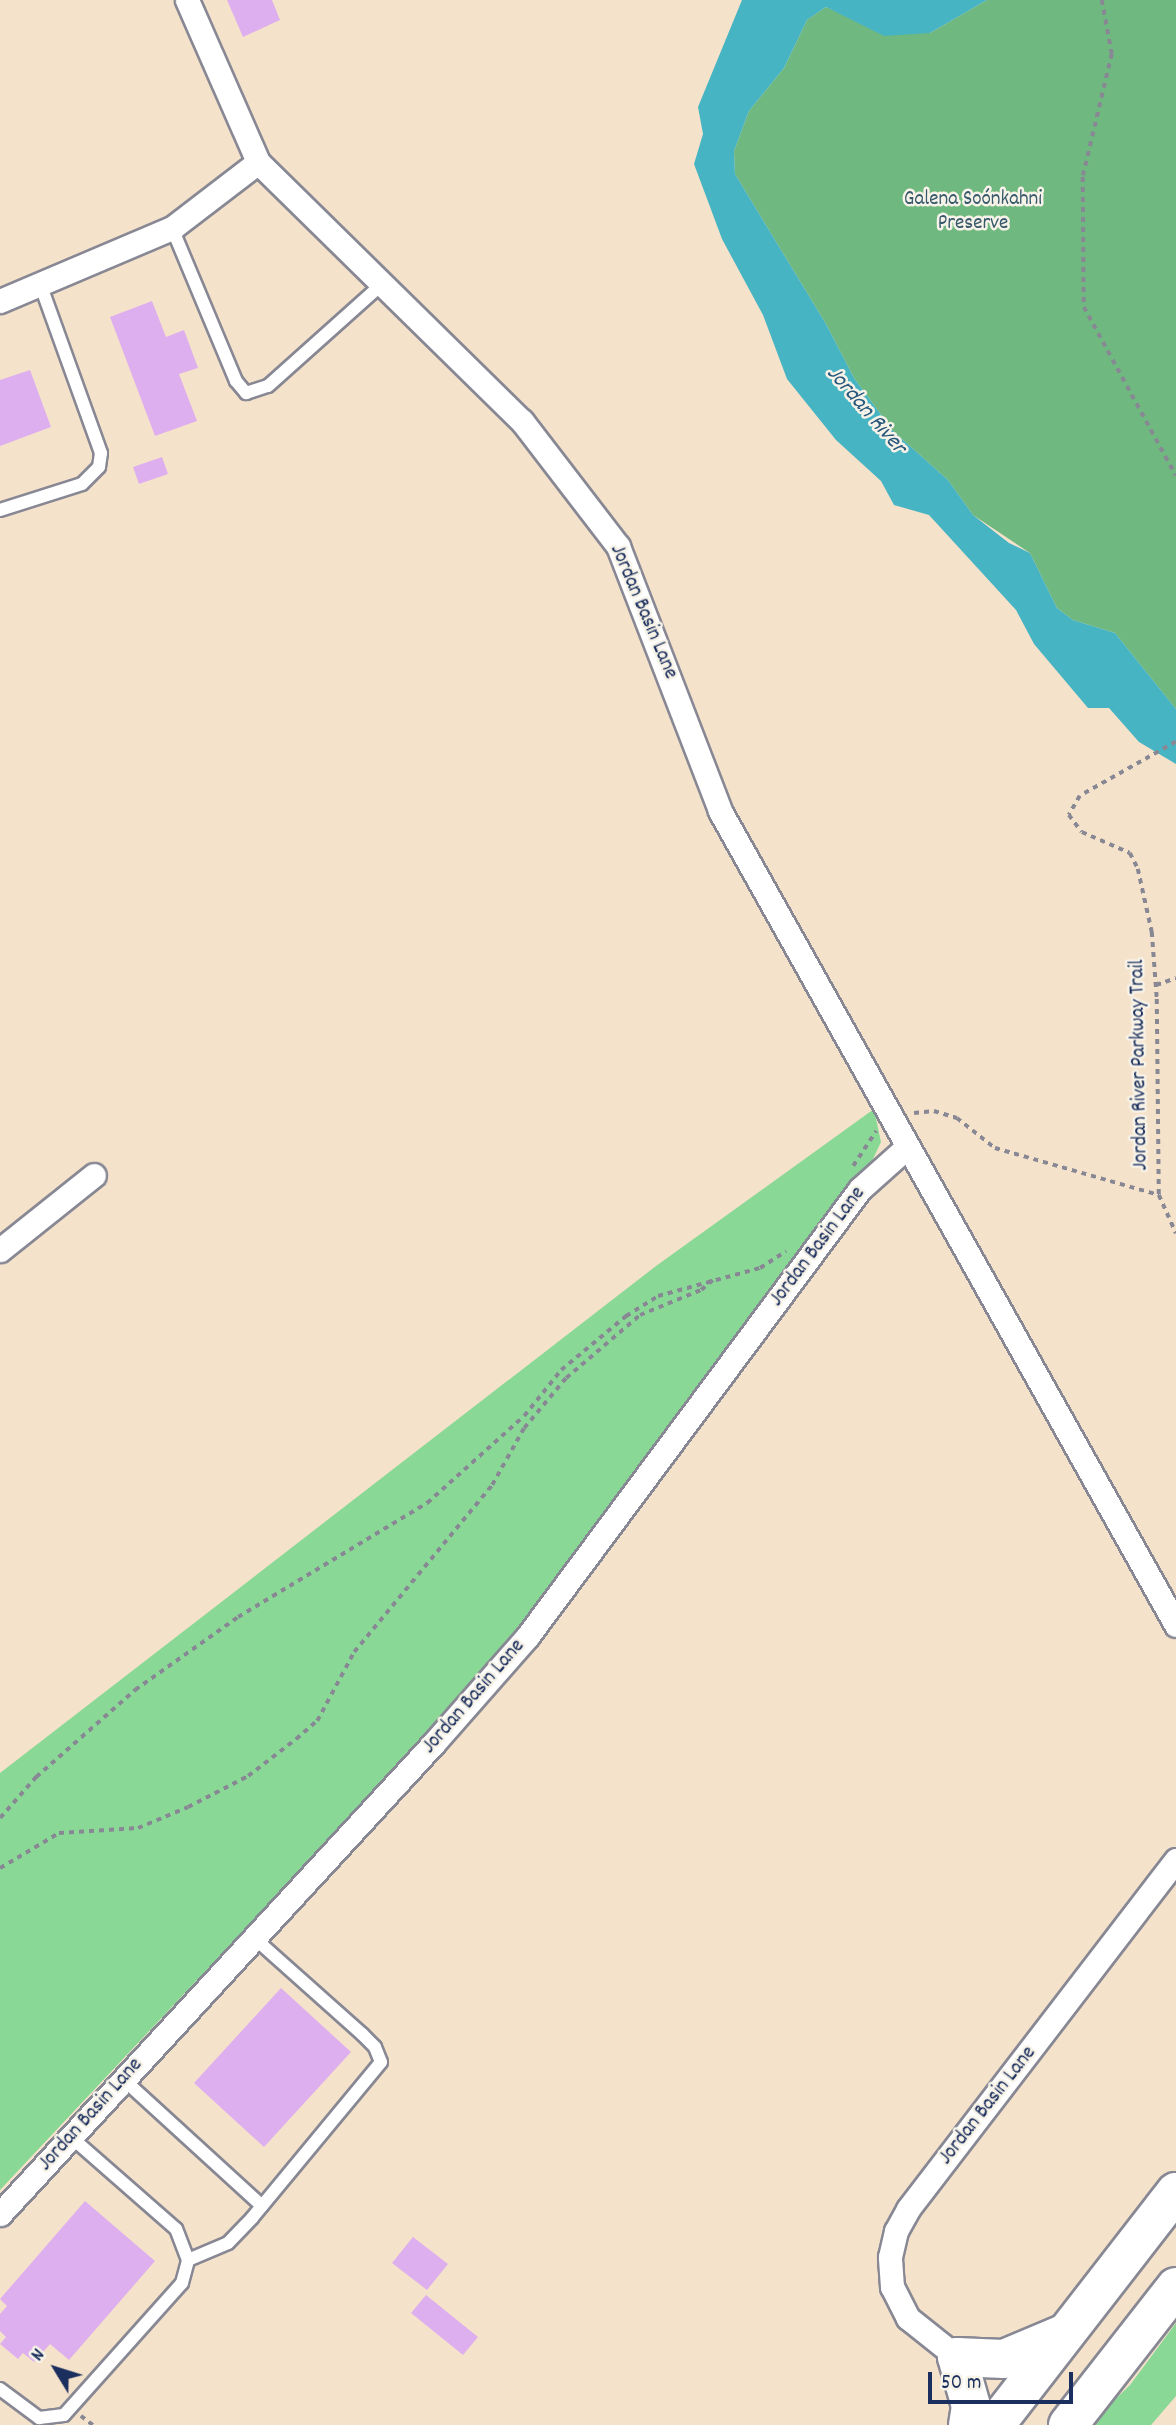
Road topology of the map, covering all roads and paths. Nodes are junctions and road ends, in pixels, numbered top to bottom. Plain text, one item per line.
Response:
1 (187, 0) edge
2 (1102, 0) edge
3 (258, 162) junction
4 (172, 228) junction
5 (40, 284) junction
6 (382, 284) junction
7 (0, 301) edge
8 (1176, 476) edge
9 (0, 510) edge
10 (1176, 742) edge
11 (1176, 978) edge
12 (1156, 985) junction
13 (911, 1113) dead end
14 (907, 1147) junction
15 (94, 1175) dead end
16 (1158, 1195) junction
17 (1176, 1233) edge
18 (3, 1242) edge
19 (760, 1268) dead end
20 (717, 1277) junction
21 (1176, 1625) edge
22 (0, 1818) edge
23 (1176, 1860) edge
24 (0, 1868) edge
25 (253, 1937) junction
26 (123, 2079) junction
27 (71, 2137) junction
28 (1176, 2192) edge
29 (262, 2206) junction
30 (0, 2214) edge
31 (188, 2260) junction
32 (1176, 2287) edge
33 (1068, 2332) junction
34 (957, 2357) junction
35 (0, 2389) edge
36 (968, 2425) edge
37 (996, 2425) edge
38 (1068, 2425) edge

1 - 3 street
2 - 8 path
3 - 4 street
3 - 6 street, Jordan Basin Lane
4 - 5 street
4 - 6 lane
5 - 7 street
5 - 9 lane
6 - 14 street, Jordan Basin Lane
10 - 12 path, Jordan River Parkway Trail
11 - 12 path
12 - 16 path, Jordan River Parkway Trail
13 - 16 path
14 - 21 street, Jordan Basin Lane
14 - 25 street, Jordan Basin Lane
15 - 18 street
16 - 17 path, Jordan River Parkway Trail
19 - 20 path
20 - 22 path
20 - 24 path
23 - 34 street, Jordan Basin Lane
25 - 26 street, Jordan Basin Lane
25 - 29 lane
26 - 27 street, Jordan Basin Lane
26 - 29 lane
27 - 30 street, Jordan Basin Lane
27 - 31 lane
28 - 33 highway
29 - 31 lane
31 - 35 lane
32 - 38 highway
33 - 34 highway
33 - 37 highway
34 - 36 highway

